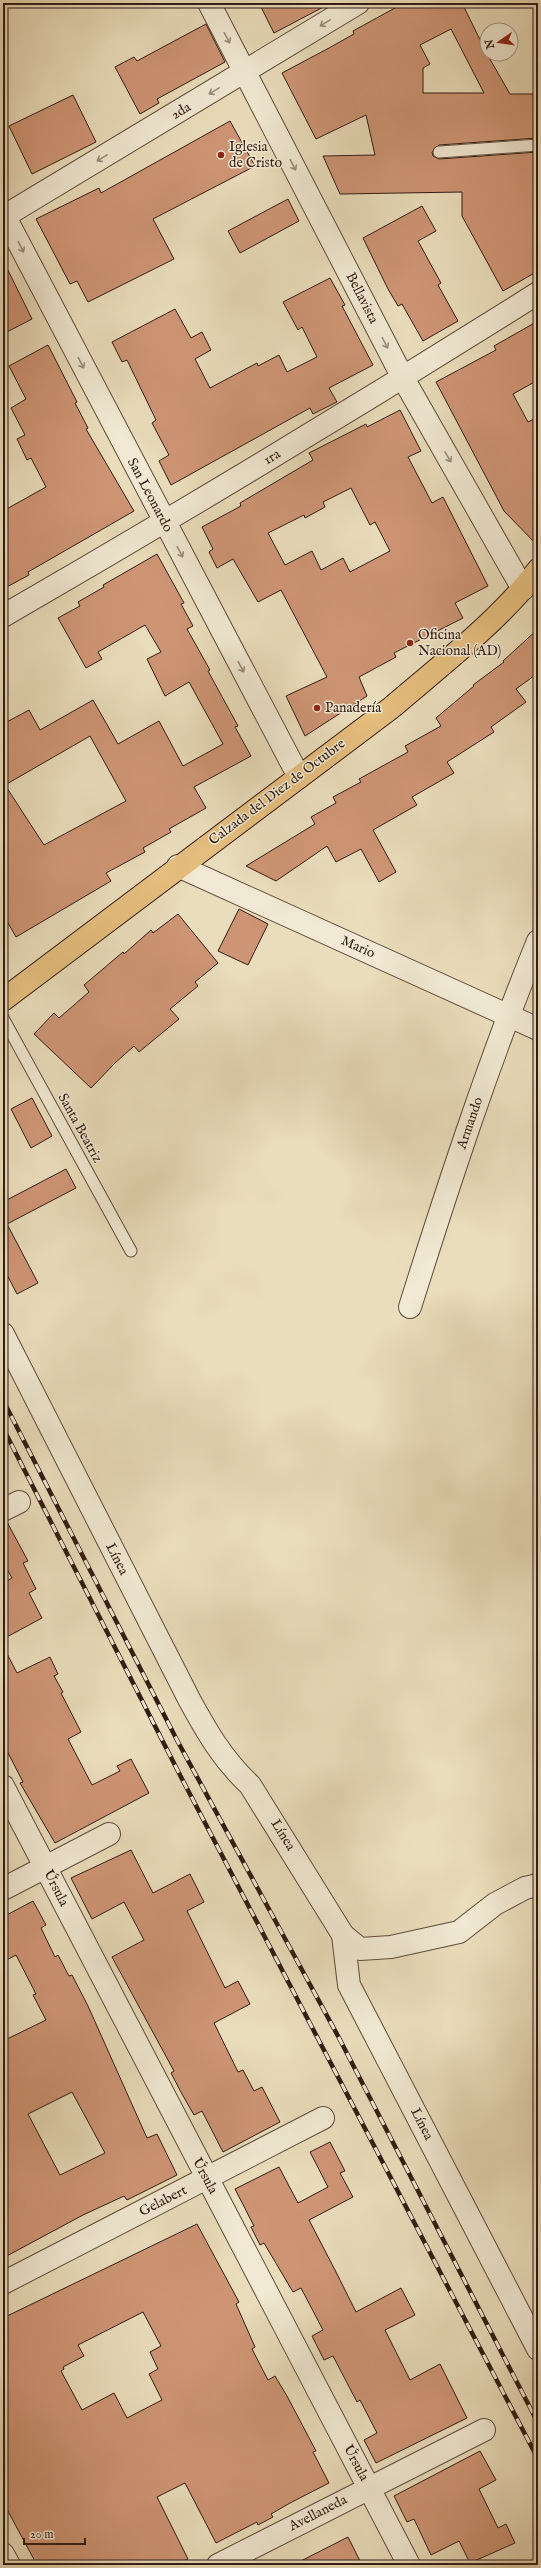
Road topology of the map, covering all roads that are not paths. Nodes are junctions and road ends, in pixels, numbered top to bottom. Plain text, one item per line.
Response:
1 (209, 3) edge
2 (358, 3) edge
3 (245, 73) junction
4 (538, 145) edge
5 (439, 152) dead end
6 (4, 215) edge
7 (538, 293) edge
8 (403, 378) junction
9 (164, 523) junction
10 (538, 570) edge
11 (523, 589) junction
12 (3, 616) edge
13 (299, 777) junction
14 (178, 866) junction
15 (538, 941) edge
16 (3, 1000) edge
17 (508, 1015) junction
18 (3, 1018) edge
19 (538, 1029) edge
20 (131, 1251) dead end
21 (410, 1307) dead end
22 (3, 1334) edge
23 (3, 1786) edge
24 (109, 1834) dead end
25 (44, 1867) junction
26 (538, 1885) edge
27 (3, 1889) edge
28 (343, 1935) junction
29 (323, 2118) dead end
30 (206, 2179) junction
31 (3, 2283) edge
32 (538, 2349) edge
33 (484, 2430) dead end
34 (368, 2487) junction
35 (3, 2554) edge
36 (9, 2565) edge
37 (218, 2565) edge
38 (409, 2565) edge

1 -> 3 street, Bellavista
2 -> 3 street, 2da
3 -> 6 street, 2da
3 -> 8 street, Bellavista
4 - 5 lane
6 -> 9 street, San Leonardo
7 - 8 street, 1ra
8 - 9 street, 1ra
8 -> 11 street, Bellavista
9 - 12 street, 1ra
9 -> 13 street, San Leonardo
10 - 11 main road, Calzada del Diez de Octubre
11 - 13 main road, Calzada del Diez de Octubre
13 - 14 main road, Calzada del Diez de Octubre
14 - 16 main road, Calzada del Diez de Octubre
14 - 17 street, Mario
15 - 17 street, Armando
17 - 19 street, Mario
17 - 21 street, Armando
18 - 20 lane, Santa Beatriz
22 - 28 street, Línea
23 - 25 street, Úrsula
24 - 25 street
25 - 27 street
25 - 30 street, Úrsula
26 - 28 street
28 - 32 street, Línea
29 - 30 street, Gelabert
30 - 31 street, Gelabert
30 - 34 street, Úrsula
33 - 34 street, Avellaneda
34 - 37 street, Avellaneda
34 - 38 street, Úrsula
35 - 36 street

